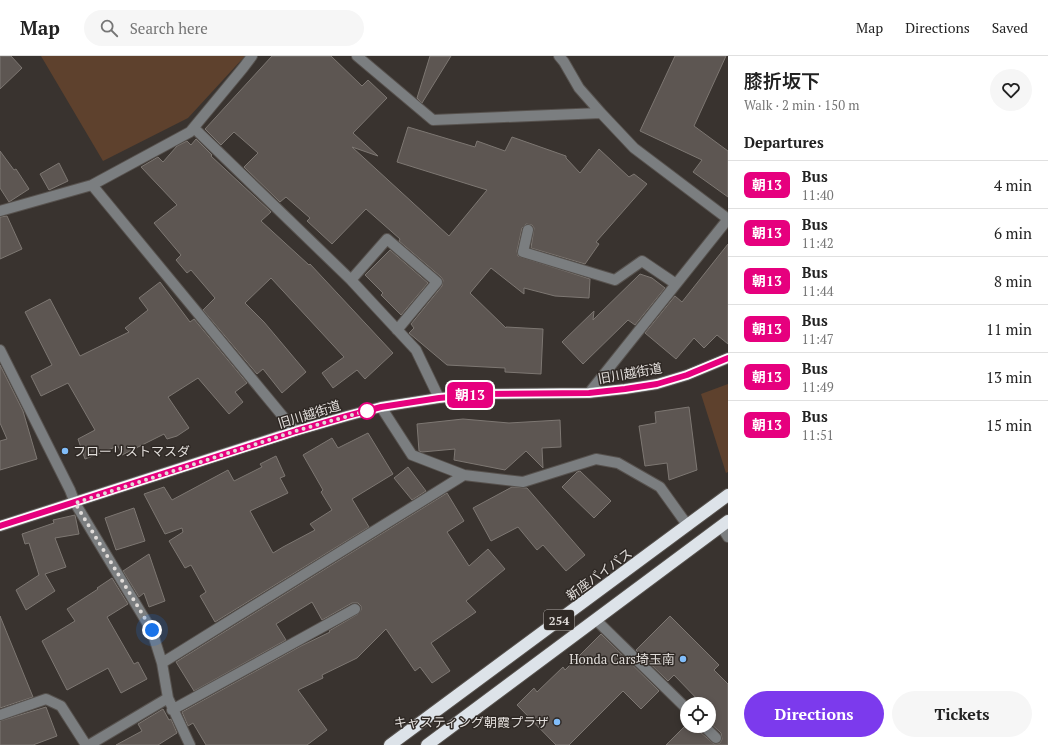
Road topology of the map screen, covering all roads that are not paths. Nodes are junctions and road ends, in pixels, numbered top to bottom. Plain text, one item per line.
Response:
1 (252, 56) edge
2 (357, 56) edge
3 (559, 56) edge
4 (601, 113) junction
5 (194, 128) junction
6 (92, 185) junction
7 (0, 211) edge
8 (728, 219) edge
9 (528, 230) dead end
10 (351, 280) junction
11 (676, 284) junction
12 (397, 330) junction
13 (0, 350) edge
14 (728, 358) edge
15 (589, 393) junction
16 (439, 398) junction
17 (381, 407) junction
18 (296, 431) junction
19 (464, 475) junction
20 (728, 495) edge
21 (75, 503) junction
22 (725, 524) edge
23 (0, 526) edge
24 (688, 526) junction
25 (728, 537) edge
26 (355, 609) dead end
27 (596, 620) junction
28 (162, 663) junction
29 (168, 698) junction
30 (680, 702) edge
31 (172, 710) junction
32 (0, 715) edge
33 (711, 733) edge
34 (716, 738) dead end
35 (86, 745) edge
36 (90, 745) edge
37 (190, 745) edge
38 (390, 745) edge
39 (427, 745) edge

1 - 5 street
2 - 4 street
3 - 4 street
4 - 8 street
5 - 6 street
5 - 10 street
6 - 7 street
6 - 18 street
8 - 11 street
9 - 11 street
10 - 12 street
10 - 12 street
11 - 15 street
12 - 16 street
13 - 21 street
14 - 15 main road, 旧川越街道
15 - 16 main road, 旧川越街道
16 - 17 main road, 旧川越街道
17 - 18 main road, 旧川越街道
17 - 19 street
18 - 21 main road, 旧川越街道
19 - 24 street
19 - 28 street
20 - 24 highway, 新座バイパス / 254
21 - 23 main road, 旧川越街道
21 - 28 street
22 - 25 street
22 - 27 highway, 254
24 - 38 highway, 新座バイパス / 254
26 - 31 street
27 - 30 street
27 - 39 highway, 254
28 - 29 street
29 - 31 street
29 - 36 street
31 - 37 street
32 - 35 street
33 - 34 street

